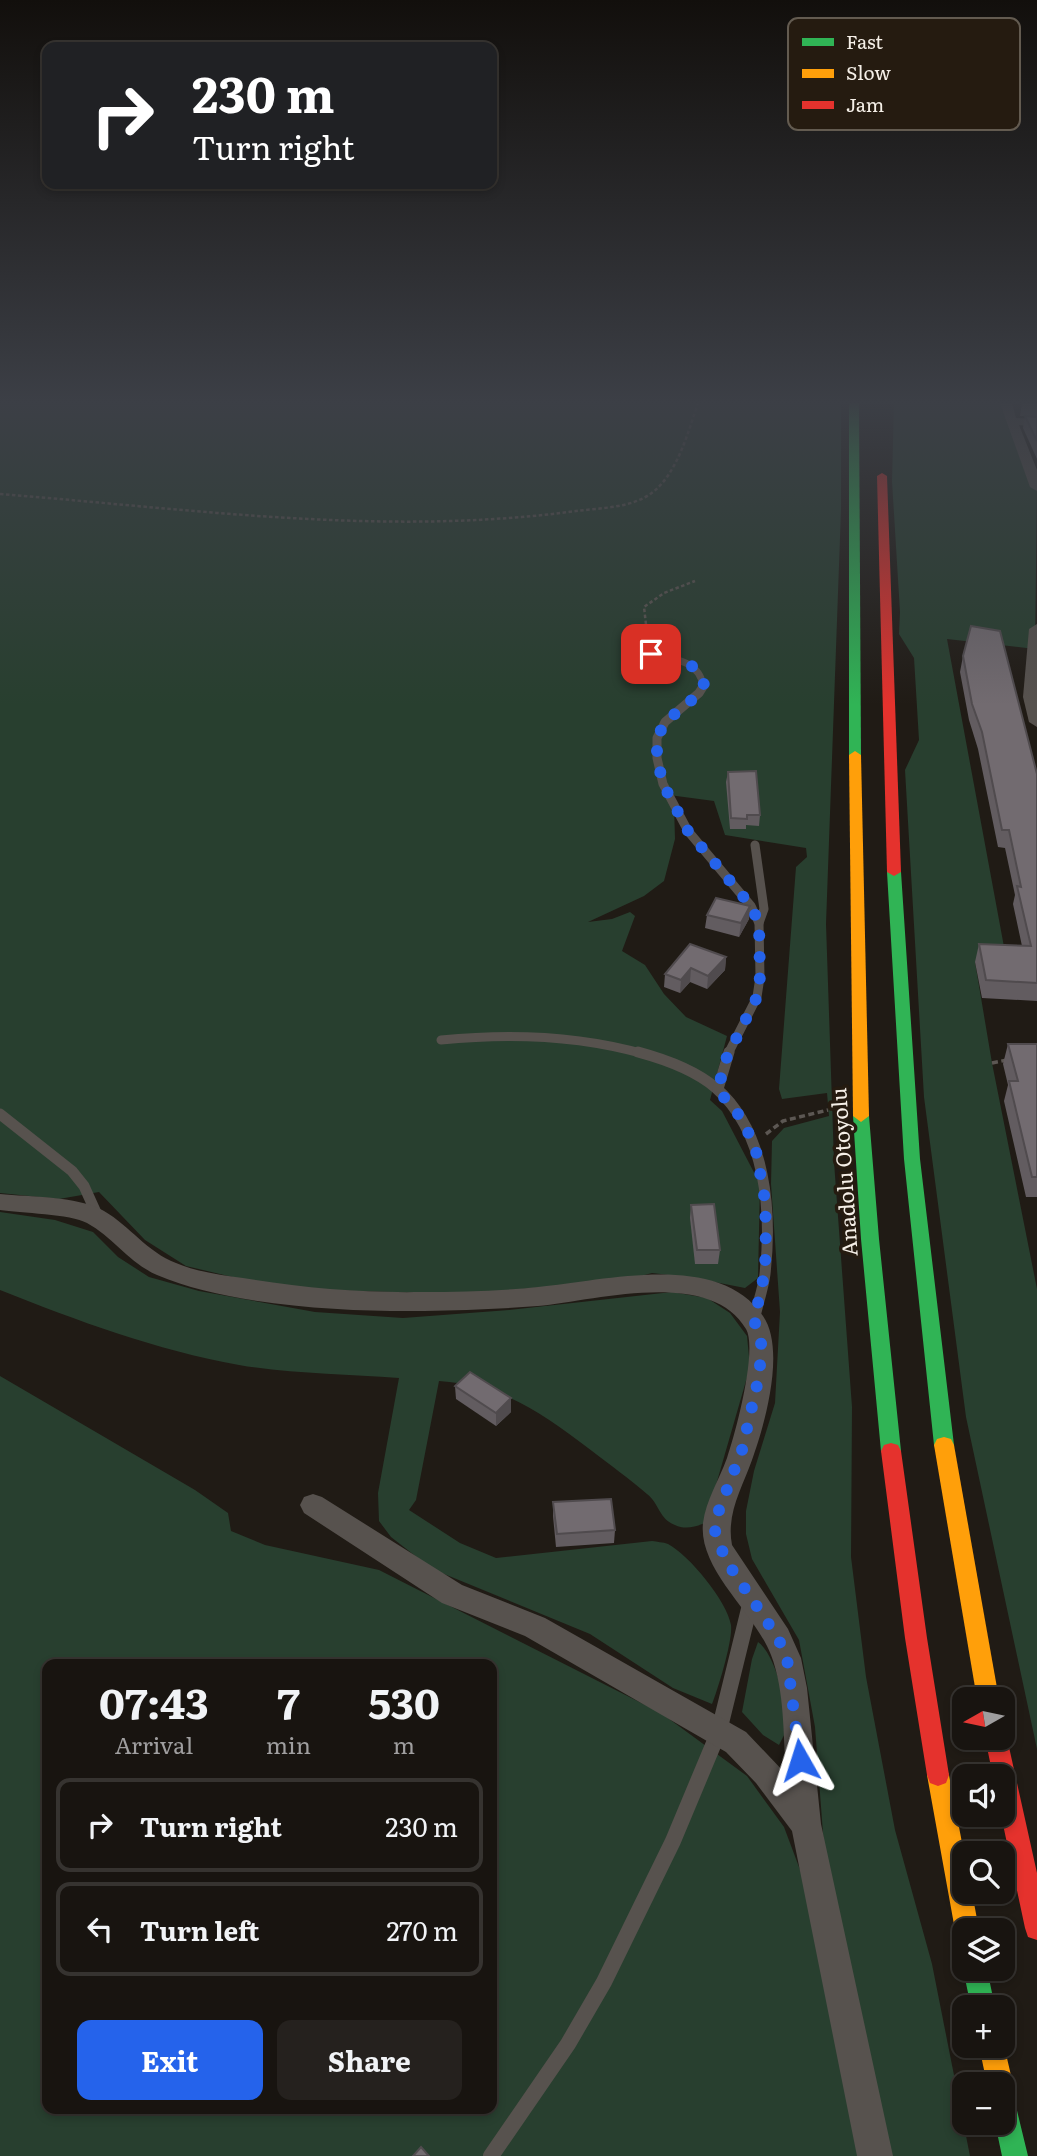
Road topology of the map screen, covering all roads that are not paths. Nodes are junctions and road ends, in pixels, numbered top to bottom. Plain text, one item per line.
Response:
1 (855, 504) edge
2 (883, 504) edge
3 (1037, 629) edge
4 (651, 654) road end
5 (1034, 697) edge
6 (1037, 722) edge
7 (755, 845) dead end
8 (759, 923) junction
9 (441, 1040) dead end
10 (718, 1090) junction
11 (0, 1114) edge
12 (0, 1202) edge
13 (98, 1217) junction
14 (754, 1321) junction
15 (313, 1505) dead end
16 (752, 1599) junction
17 (985, 1687) edge
18 (719, 1731) junction
19 (999, 1750) edge
20 (806, 1824) junction
21 (964, 1918) edge
22 (1037, 1928) edge
23 (1011, 2135) edge
24 (491, 2156) edge
25 (875, 2156) edge
26 (1015, 2156) edge

1 - 21 highway, Anadolu Otoyolu
2 - 17 highway
3 - 5 street
4 - 8 lane
5 - 6 street
7 - 8 lane
8 - 10 lane
9 - 10 lane
10 - 14 lane
11 - 13 lane
12 - 13 street
13 - 14 street
14 - 16 street
15 - 18 street
16 - 18 lane
16 - 20 street
18 - 20 street
18 - 24 lane
19 - 22 highway
20 - 25 street
23 - 26 highway

